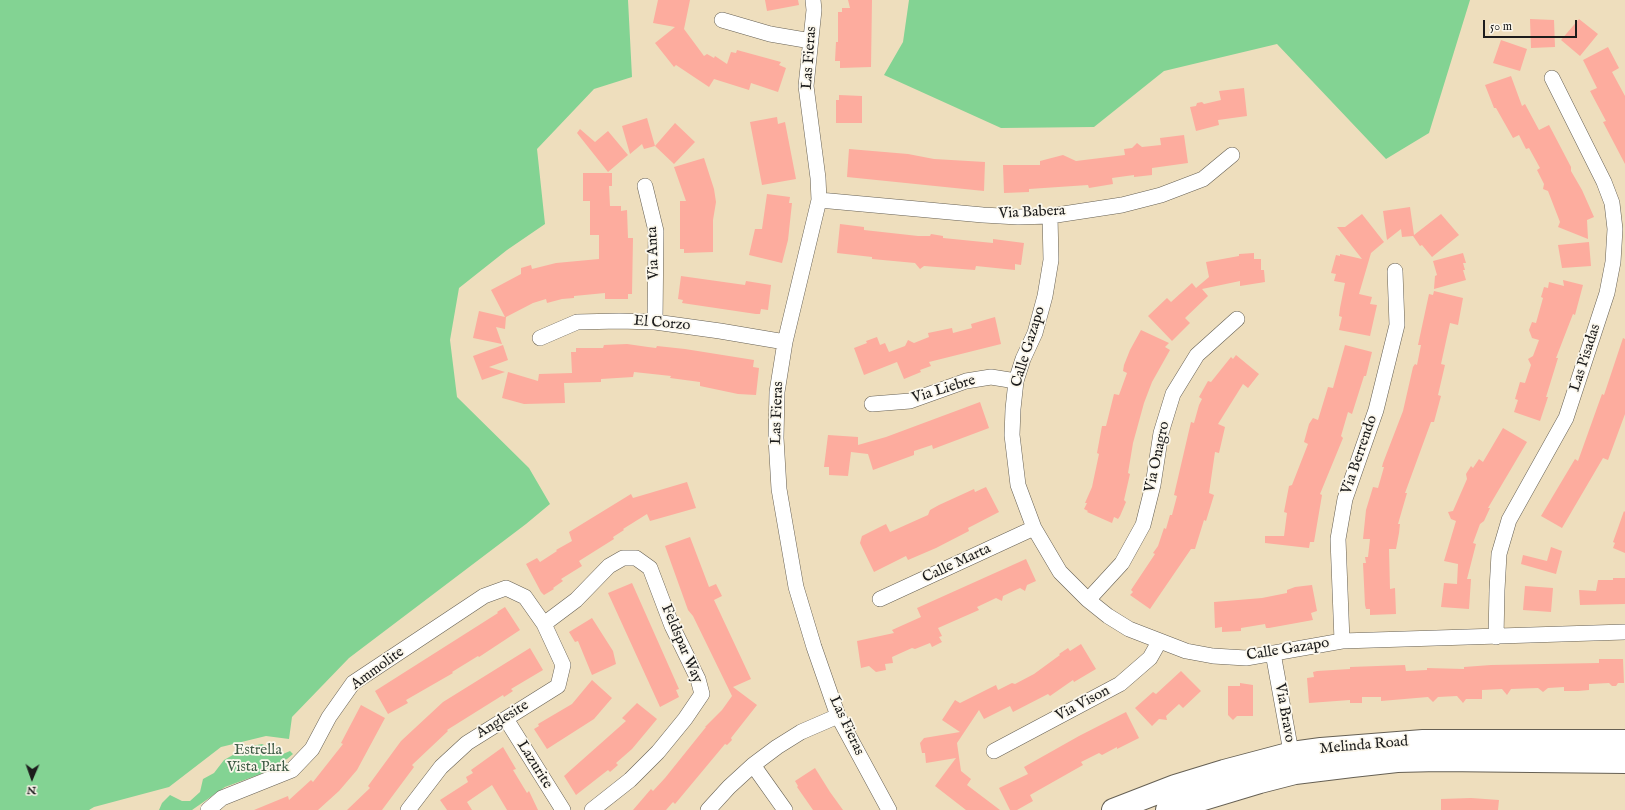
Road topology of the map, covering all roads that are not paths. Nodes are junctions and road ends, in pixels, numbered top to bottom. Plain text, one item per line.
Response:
1 (813, 0) edge
2 (722, 20) dead end
3 (811, 41) junction
4 (1552, 78) dead end
5 (1232, 155) dead end
6 (645, 186) dead end
7 (819, 200) junction
8 (1618, 202) edge
9 (1050, 216) junction
10 (1396, 271) dead end
11 (1236, 319) dead end
12 (655, 322) junction
13 (540, 338) dead end
14 (785, 342) junction
15 (1016, 381) junction
16 (872, 404) dead end
17 (1034, 528) junction
18 (880, 599) dead end
19 (1088, 600) junction
20 (544, 624) junction
21 (1625, 632) edge
22 (1496, 637) junction
23 (1342, 641) junction
24 (1158, 642) junction
25 (1273, 653) junction
26 (838, 716) junction
27 (506, 719) junction
28 (1625, 741) edge
29 (994, 751) dead end
30 (1625, 762) edge
31 (1294, 763) junction
32 (753, 765) junction
33 (208, 810) edge
34 (408, 810) edge
35 (563, 810) edge
36 (592, 810) edge
37 (708, 810) edge
38 (785, 810) edge
39 (889, 810) edge
40 (1113, 810) edge
41 (1167, 810) edge

1 - 3 street, Las Fieras
2 - 3 street
3 - 7 street, Las Fieras
4 - 8 street, Las Pisadas
5 - 9 street, Via Babera
6 - 12 street, Via Anta
7 - 9 street, Via Babera
7 - 14 street, Las Fieras
8 - 22 street, Las Pisadas
9 - 15 street, Calle Gazapo
10 - 23 street, Via Berrendo
11 - 19 street, Via Onagro
12 - 13 street, El Corzo
12 - 14 street, El Corzo
14 - 26 street, Las Fieras
15 - 16 street, Via Liebre
15 - 17 street, Calle Gazapo
17 - 18 street, Calle Marta
17 - 19 street, Calle Gazapo
19 - 24 street, Calle Gazapo
20 - 27 street, Anglesite
20 - 33 street, Ammolite
20 - 36 street, Feldspar Way
21 - 22 street, Calle Gazapo
22 - 23 street, Calle Gazapo
23 - 25 street, Calle Gazapo
24 - 25 street, Calle Gazapo
24 - 29 street, Via Vison
25 - 31 street, Via Bravo
26 - 32 street
26 - 39 street, Las Fieras
27 - 34 street, Anglesite
27 - 35 street, Lazurite
28 - 31 main road, Melinda Road
30 - 31 main road, Melinda Road
31 - 40 main road, Melinda Road
31 - 41 main road, Melinda Road
32 - 37 street
32 - 38 street

